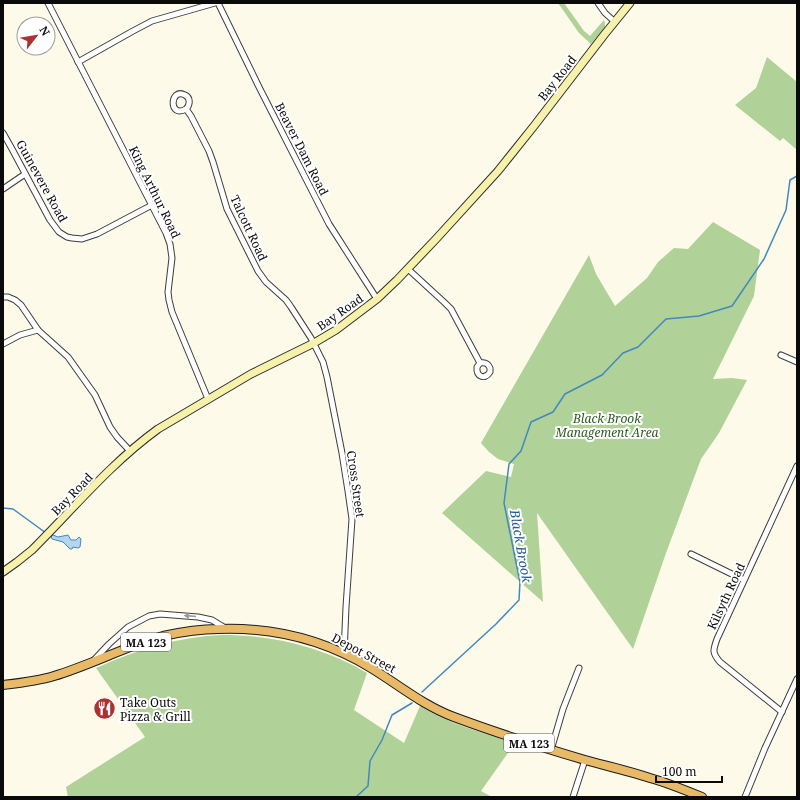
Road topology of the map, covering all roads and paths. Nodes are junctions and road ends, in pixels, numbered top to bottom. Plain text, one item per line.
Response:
1 (48, 3) edge
2 (217, 3) edge
3 (598, 3) edge
4 (630, 3) edge
5 (615, 22) junction
6 (78, 62) junction
7 (186, 109) dead end
8 (3, 134) edge
9 (25, 174) junction
10 (3, 189) edge
11 (152, 205) junction
12 (408, 269) junction
13 (3, 297) edge
14 (377, 299) junction
15 (38, 330) junction
16 (314, 343) junction
17 (3, 344) edge
18 (781, 355) dead end
19 (797, 362) edge
20 (480, 363) dead end
21 (208, 399) junction
22 (130, 451) junction
23 (797, 466) edge
24 (691, 554) dead end
25 (3, 572) edge
26 (744, 580) junction
27 (226, 629) junction
28 (344, 654) junction
29 (92, 662) junction
30 (579, 668) dead end
31 (797, 679) edge
32 (3, 685) edge
33 (782, 712) junction
34 (551, 750) junction
35 (585, 760) junction
36 (573, 797) edge
37 (702, 797) edge
38 (745, 797) edge

1 - 6 street, King Arthur Road
2 - 6 street
2 - 14 street, Beaver Dam Road
3 - 5 street
4 - 5 main road, Bay Road
5 - 12 main road, Bay Road
6 - 11 street, King Arthur Road
7 - 16 street, Talcott Road
8 - 9 street, Guinevere Road
9 - 10 street
9 - 11 street, Guinevere Road
11 - 21 street, King Arthur Road
12 - 14 main road, Bay Road
12 - 20 street
13 - 15 street
14 - 16 main road, Bay Road
15 - 17 street
15 - 22 street
16 - 21 main road, Bay Road
16 - 28 street, Cross Street
18 - 19 street
21 - 22 main road, Bay Road
22 - 25 main road, Bay Road
23 - 26 street, Kilsyth Road
24 - 26 street
26 - 33 street, Kilsyth Road
27 - 28 highway, Depot Street / MA 123
27 - 29 highway, Depot Street / MA 123
27 -> 29 street
28 - 34 highway, Depot Street / MA 123
29 - 32 highway, Depot Street / MA 123
30 - 34 street
31 - 33 street
33 - 38 street
34 - 35 highway, Depot Street / MA 123
35 - 36 street
35 - 37 highway, Depot Street / MA 123

